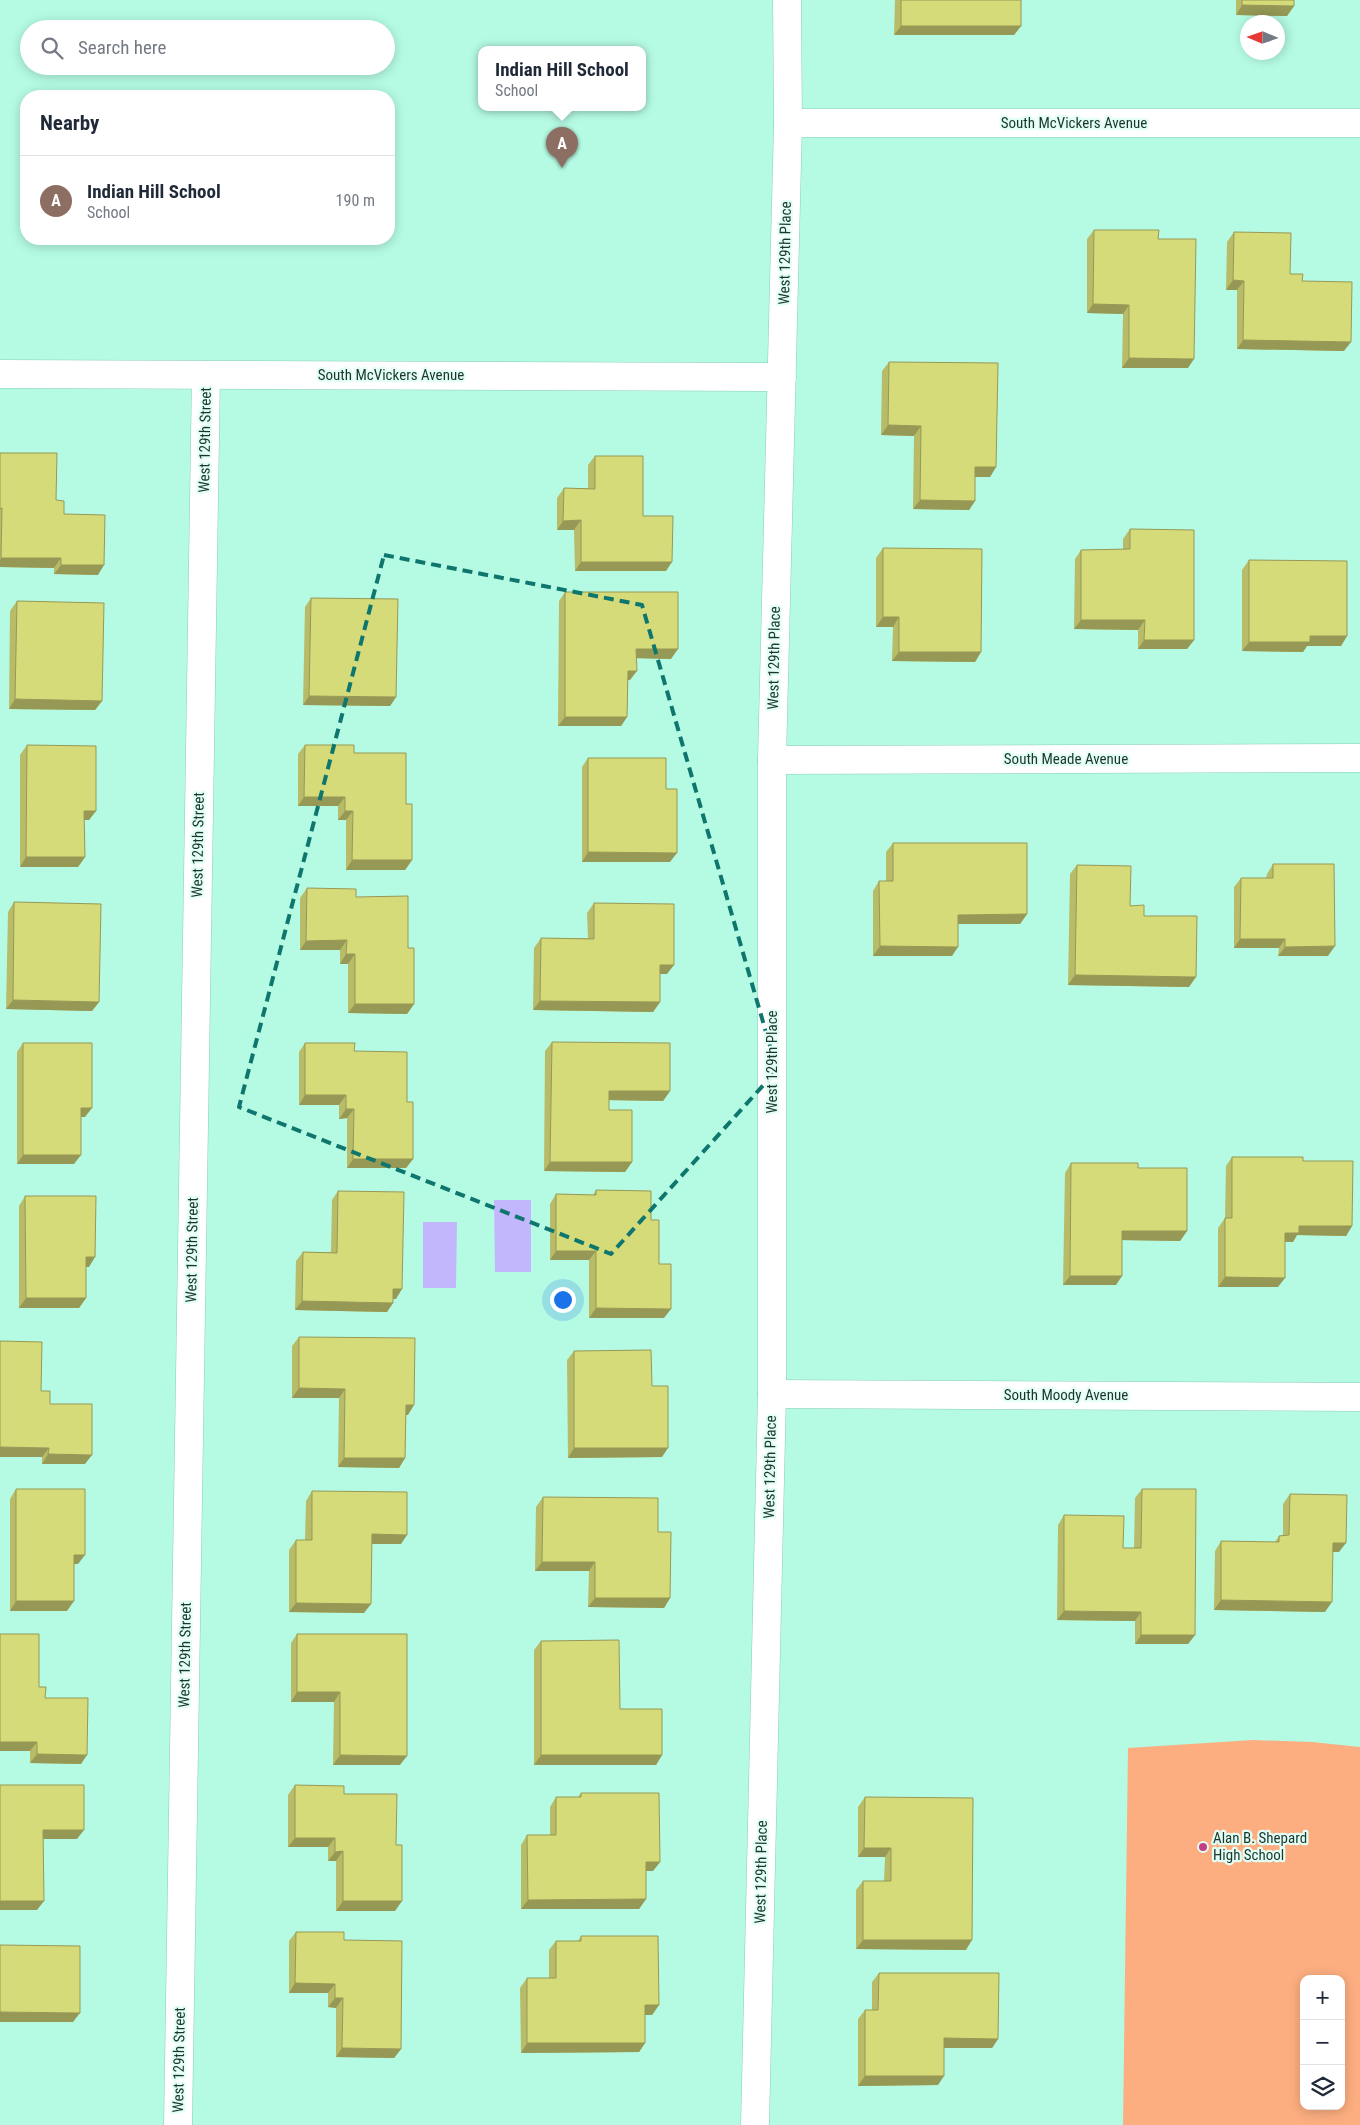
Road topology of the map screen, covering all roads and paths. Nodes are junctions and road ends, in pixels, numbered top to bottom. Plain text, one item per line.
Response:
1 (787, 0) edge
2 (788, 123) junction
3 (1360, 124) edge
4 (0, 374) edge
5 (206, 375) junction
6 (782, 377) junction
7 (1360, 758) edge
8 (772, 760) junction
9 (772, 1394) junction
10 (1360, 1397) edge
11 (178, 2125) edge
12 (755, 2125) edge

1 - 2 street, West 129th Place
2 - 3 street, South McVickers Avenue
2 - 6 street, West 129th Place
4 - 5 street, South McVickers Avenue
5 - 6 street, South McVickers Avenue
5 - 11 street, West 129th Street
6 - 8 street, West 129th Place
7 - 8 street, South Meade Avenue
8 - 9 street, West 129th Place
9 - 10 street, South Moody Avenue
9 - 12 street, West 129th Place

